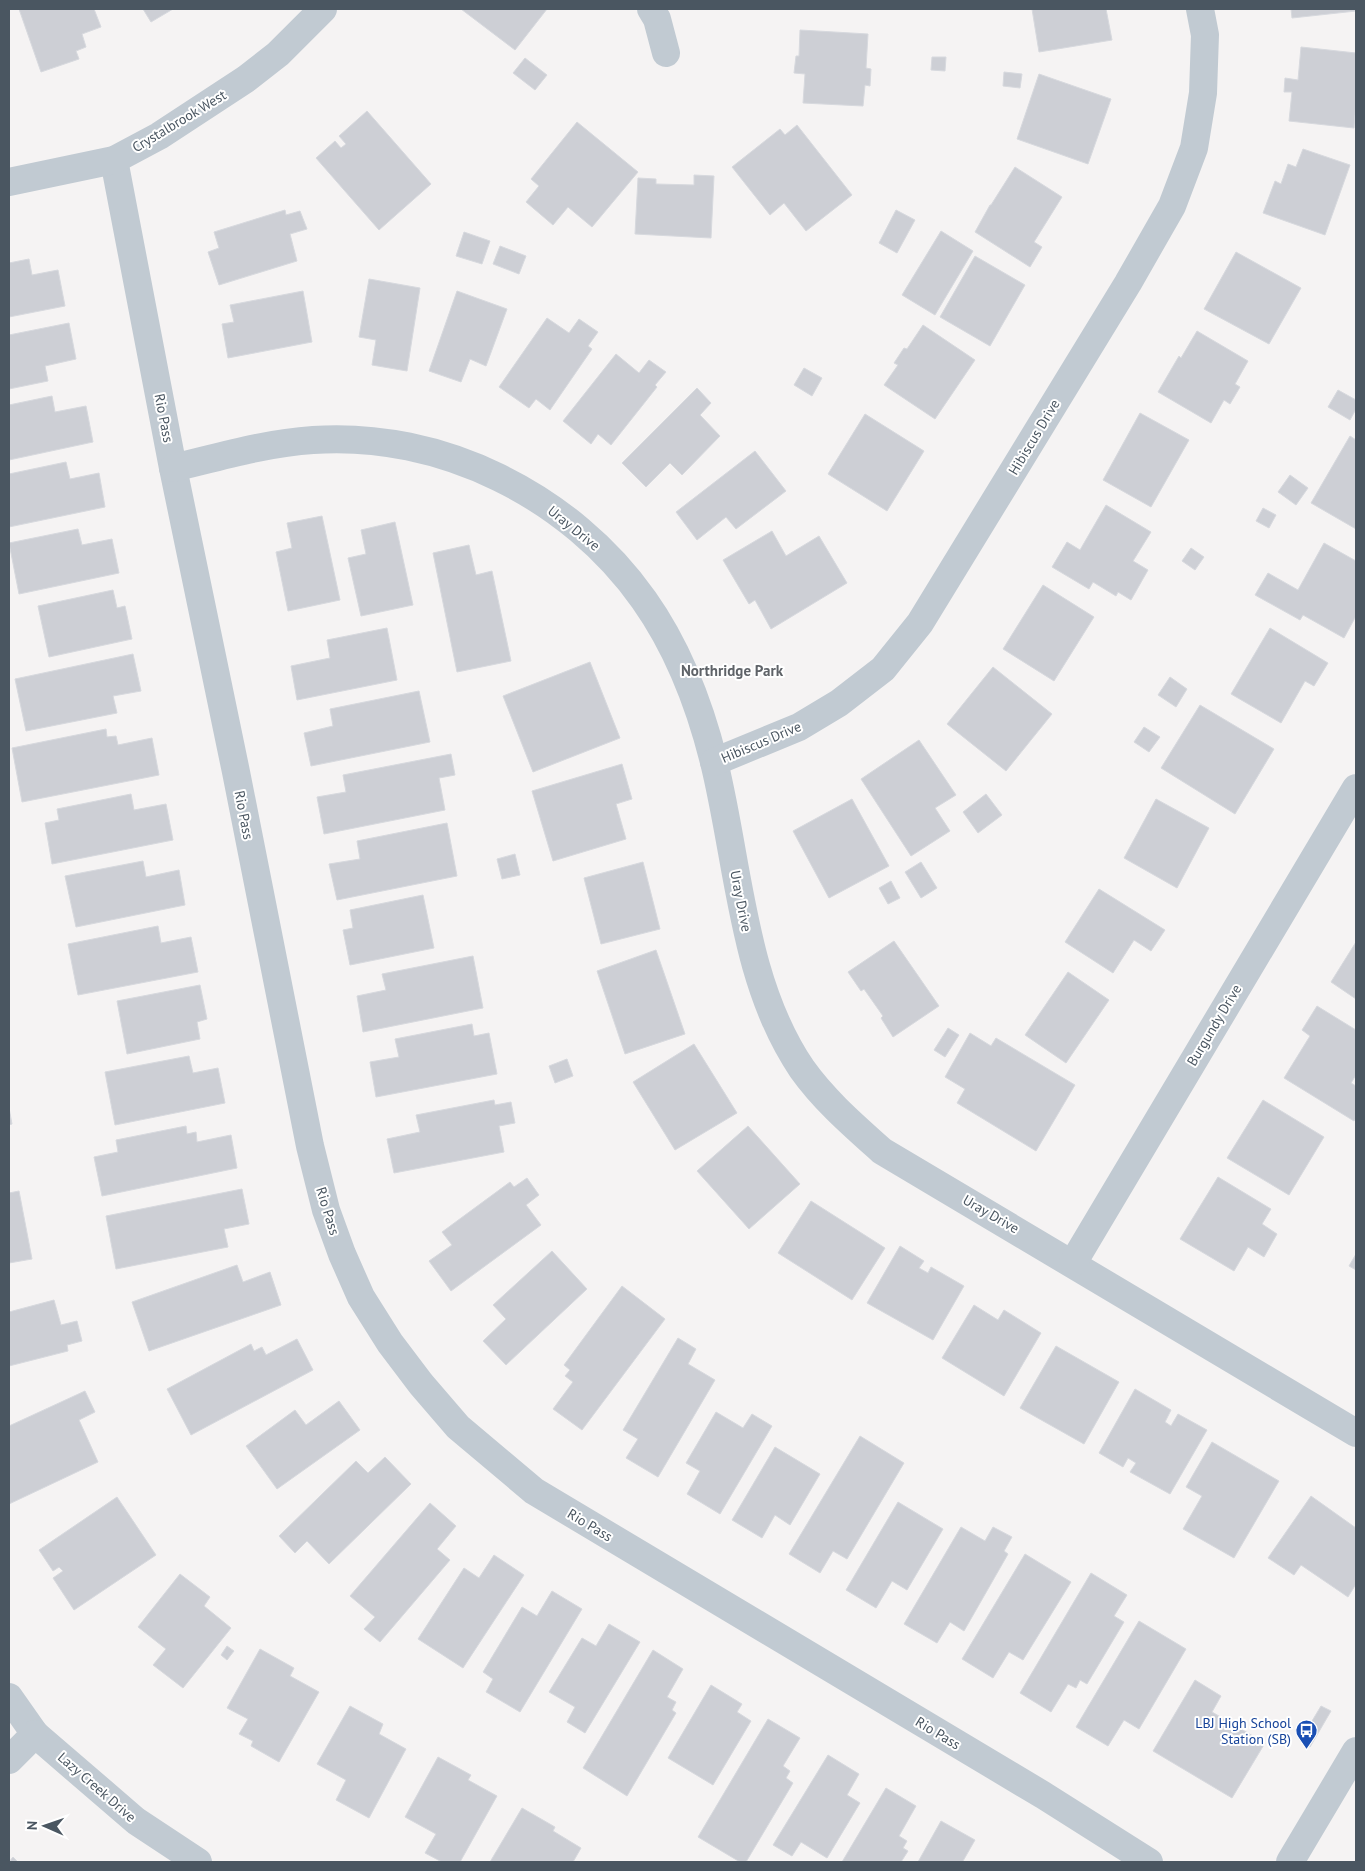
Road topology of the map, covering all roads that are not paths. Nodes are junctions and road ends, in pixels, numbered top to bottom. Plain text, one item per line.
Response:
1 (323, 9) edge
2 (651, 9) edge
3 (1200, 9) edge
4 (666, 54) dead end
5 (114, 160) junction
6 (9, 182) edge
7 (173, 468) junction
8 (714, 762) junction
9 (1356, 788) edge
10 (1073, 1263) junction
11 (1356, 1433) edge
12 (9, 1697) edge
13 (36, 1734) junction
14 (1356, 1751) edge
15 (9, 1760) edge
16 (198, 1862) edge
17 (1149, 1862) edge
18 (1290, 1862) edge

1 - 5 street, Crystalbrook West
2 - 4 street
3 - 8 street, Hibiscus Drive
5 - 6 street, Crystalbrook West
5 - 7 street, Rio Pass
7 - 8 street, Uray Drive
7 - 17 street, Rio Pass
8 - 10 street, Uray Drive
9 - 10 street, Burgundy Drive
10 - 11 street, Uray Drive
12 - 13 street, Lazy Creek Drive
13 - 15 street
13 - 16 street, Lazy Creek Drive
14 - 18 street

